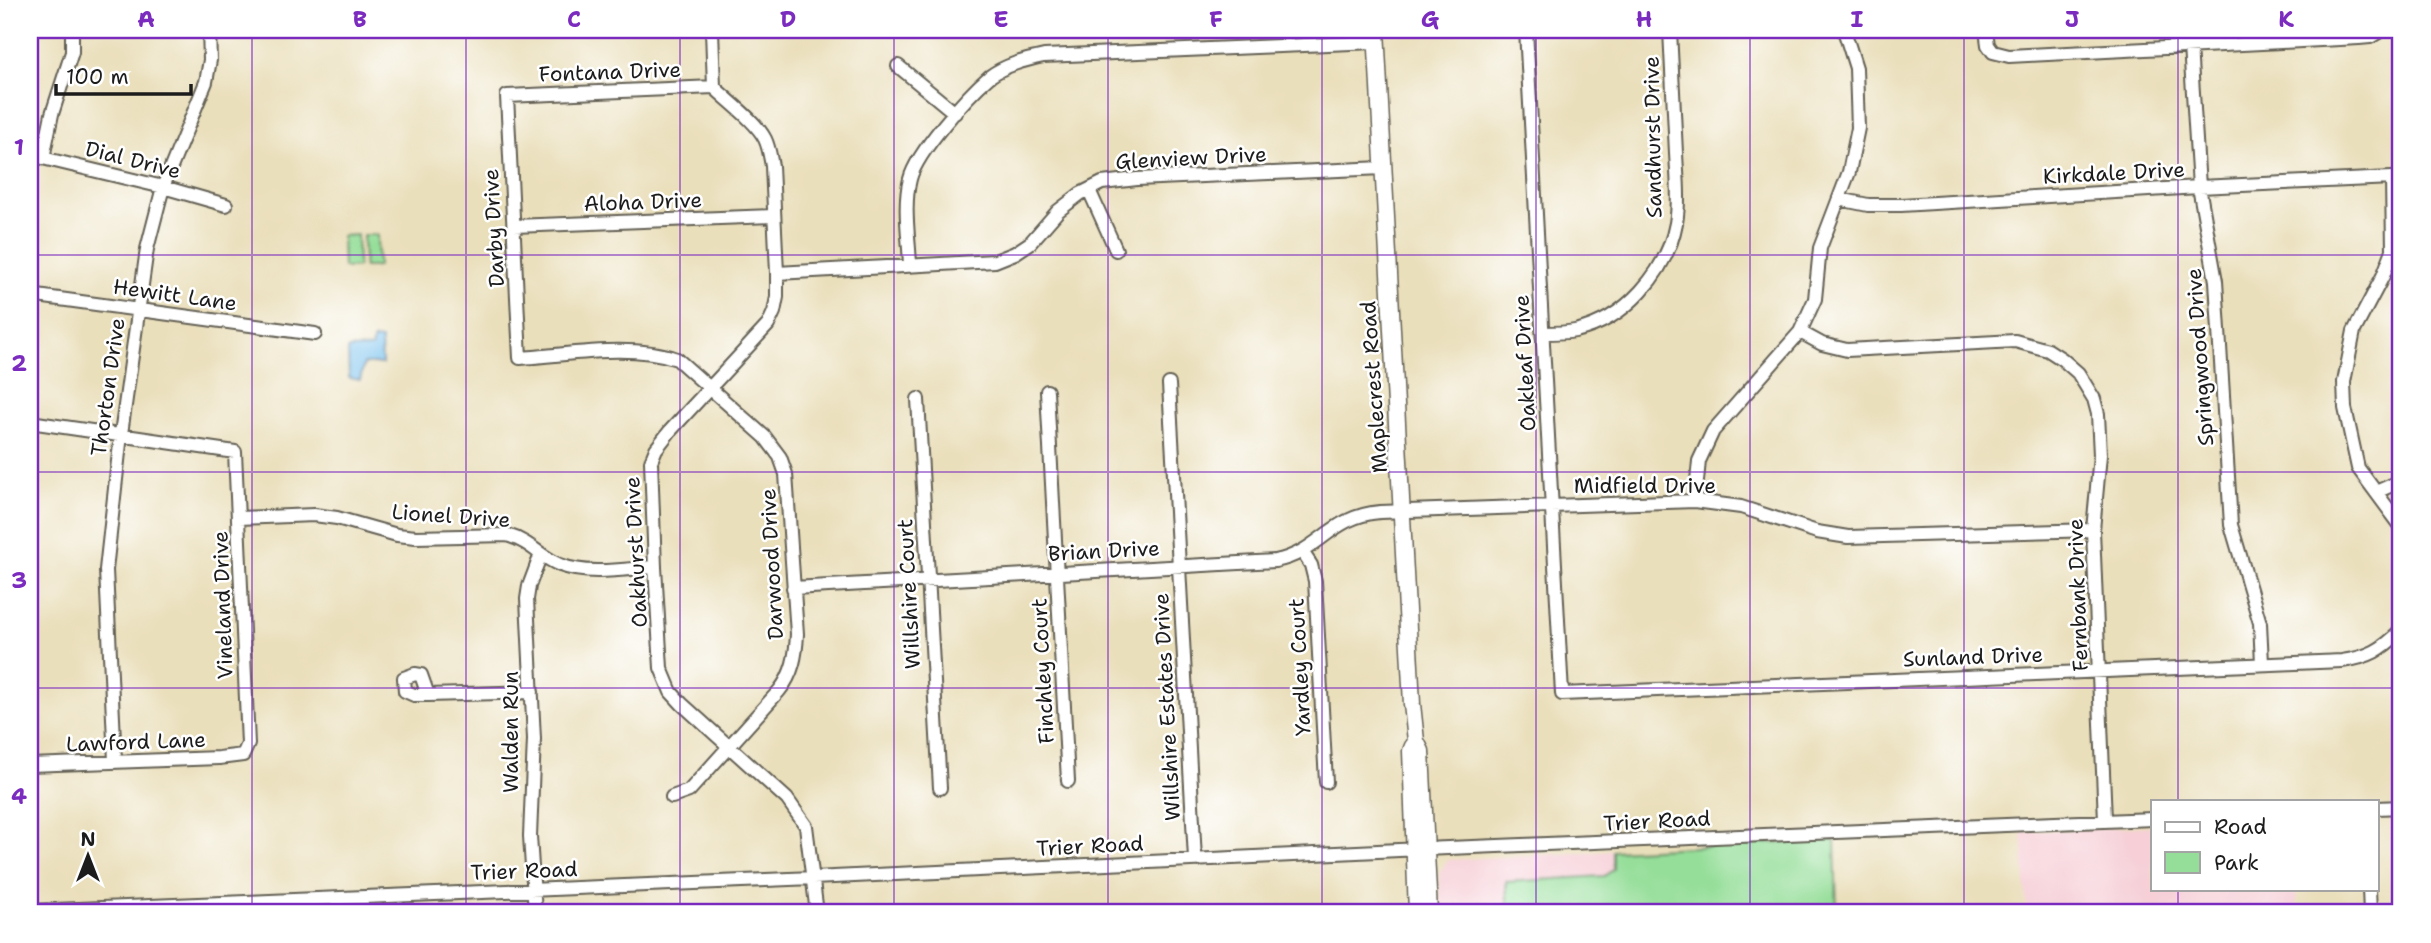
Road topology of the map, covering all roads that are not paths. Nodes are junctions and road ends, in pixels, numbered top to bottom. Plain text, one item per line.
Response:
1 (72, 30) edge
2 (209, 30) edge
3 (712, 30) edge
4 (1526, 30) edge
5 (1670, 30) edge
6 (1844, 30) edge
7 (1986, 30) edge
8 (2380, 32) edge
9 (1376, 36) edge
10 (2190, 46) junction
11 (898, 66) dead end
12 (714, 87) junction
13 (507, 96) joint
14 (955, 113) junction
15 (36, 157) edge
16 (1383, 169) junction
17 (163, 187) junction
18 (2199, 187) junction
19 (1089, 190) junction
20 (1839, 199) junction
21 (226, 205) dead end
22 (774, 216) junction
23 (513, 226) junction
24 (1116, 250) dead end
25 (910, 265) junction
26 (777, 273) junction
27 (30, 295) edge
28 (138, 309) junction
29 (1800, 332) junction
30 (1543, 333) junction
31 (315, 334) dead end
32 (520, 358) joint
33 (1169, 384) dead end
34 (709, 389) junction
35 (1047, 391) dead end
36 (918, 399) dead end
37 (30, 422) edge
38 (121, 434) junction
39 (2401, 481) edge
40 (2376, 492) junction
41 (1695, 501) junction
42 (1551, 506) junction
43 (1403, 512) junction
44 (239, 518) junction
45 (2401, 526) edge
46 (2093, 530) junction
47 (1303, 552) junction
48 (541, 554) junction
49 (655, 567) junction
50 (1179, 567) junction
51 (1056, 573) junction
52 (928, 581) junction
53 (793, 588) junction
54 (2401, 631) edge
55 (2262, 663) junction
56 (2099, 670) junction
57 (532, 692) junction
58 (1562, 694) joint
59 (428, 695) dead end
60 (730, 747) junction
61 (243, 755) joint
62 (115, 761) junction
63 (30, 765) edge
64 (1068, 781) dead end
65 (1326, 782) dead end
66 (940, 788) dead end
67 (672, 797) dead end
68 (2401, 807) edge
69 (2378, 808) edge
70 (2151, 819) edge
71 (2105, 821) junction
72 (1420, 849) junction
73 (1195, 859) junction
74 (813, 878) junction
75 (534, 890) junction
76 (2369, 890) edge
77 (30, 911) edge
78 (535, 913) edge
79 (817, 913) edge
80 (1417, 913) edge
81 (1429, 913) edge
82 (2370, 913) edge

1 - 15 street
2 - 17 street, Thorton Drive
3 - 12 street
4 - 30 street, Oakleaf Drive
5 - 30 street, Sandhurst Drive
6 - 20 street
7 - 10 street
8 - 10 street
9 - 14 street
9 - 16 main road, Maplecrest Road
10 - 18 street, Springwood Drive
11 - 14 street
12 - 13 street, Fontana Drive
12 - 22 street, Oakhurst Drive
13 - 23 street, Darby Drive
14 - 25 street
15 - 17 street, Dial Drive
16 - 19 street, Glenview Drive
16 - 43 main road, Maplecrest Road
17 - 21 street, Dial Drive
17 - 28 street, Thorton Drive
18 - 20 street, Kirkdale Drive
18 - 40 street, Kirkdale Drive
18 - 55 street, Springwood Drive
19 - 24 street
19 - 25 street, Glenview Drive
20 - 29 street
22 - 23 street, Aloha Drive
22 - 26 street, Oakhurst Drive
23 - 32 street, Darby Drive
25 - 26 street, Glenview Drive
26 - 34 street, Oakhurst Drive
27 - 28 street, Hewitt Lane
28 - 31 street, Hewitt Lane
28 - 38 street, Thorton Drive
29 - 41 street
29 - 46 street, Fernbank Drive
30 - 42 street, Oakleaf Drive
32 - 34 street, Darwood Drive
33 - 50 street, Willshire Estates Drive
34 - 49 street, Oakhurst Drive
34 - 53 street, Darwood Drive
35 - 51 street, Finchley Court
36 - 52 street, Willshire Court
37 - 38 street
38 - 44 street, Vineland Drive
38 - 62 street, Thorton Drive
39 - 40 street
40 - 45 street
41 - 42 street, Midfield Drive
41 - 46 street, Midfield Drive
42 - 43 street, Midfield Drive
42 - 58 street, Oakleaf Drive
43 - 47 street, Brian Drive
43 - 72 main road, Maplecrest Road
44 - 48 street, Lionel Drive
44 - 61 street, Vineland Drive
46 - 56 street, Fernbank Drive
47 - 50 street, Brian Drive
47 - 65 street, Yardley Court
48 - 49 street, Lionel Drive
48 - 57 street, Walden Run
49 - 60 street, Oakhurst Drive
50 - 51 street, Brian Drive
50 - 73 street, Willshire Estates Drive
51 - 52 street, Brian Drive
51 - 64 street, Finchley Court
52 - 53 street, Brian Drive
52 - 66 street, Willshire Court
53 - 60 street, Darwood Drive
54 - 55 street, Sunland Drive
55 - 56 street, Sunland Drive
56 - 58 street, Sunland Drive
56 - 71 street, Fernbank Drive
57 - 59 street
57 - 75 street, Walden Run
60 - 67 street, Darwood Drive
60 - 74 street, Oakhurst Drive
61 - 62 street, Lawford Lane
62 - 63 street, Lawford Lane
68 - 69 street
70 - 71 street, Trier Road
71 - 72 street, Trier Road
72 - 73 street, Trier Road
72 - 80 main road, Maplecrest Road
72 - 81 main road, Maplecrest Road
73 - 74 street, Trier Road
74 - 75 street, Trier Road
74 - 79 street, Oakhurst Drive
75 - 77 street, Trier Road
75 - 78 street, Walden Run
76 - 82 street

